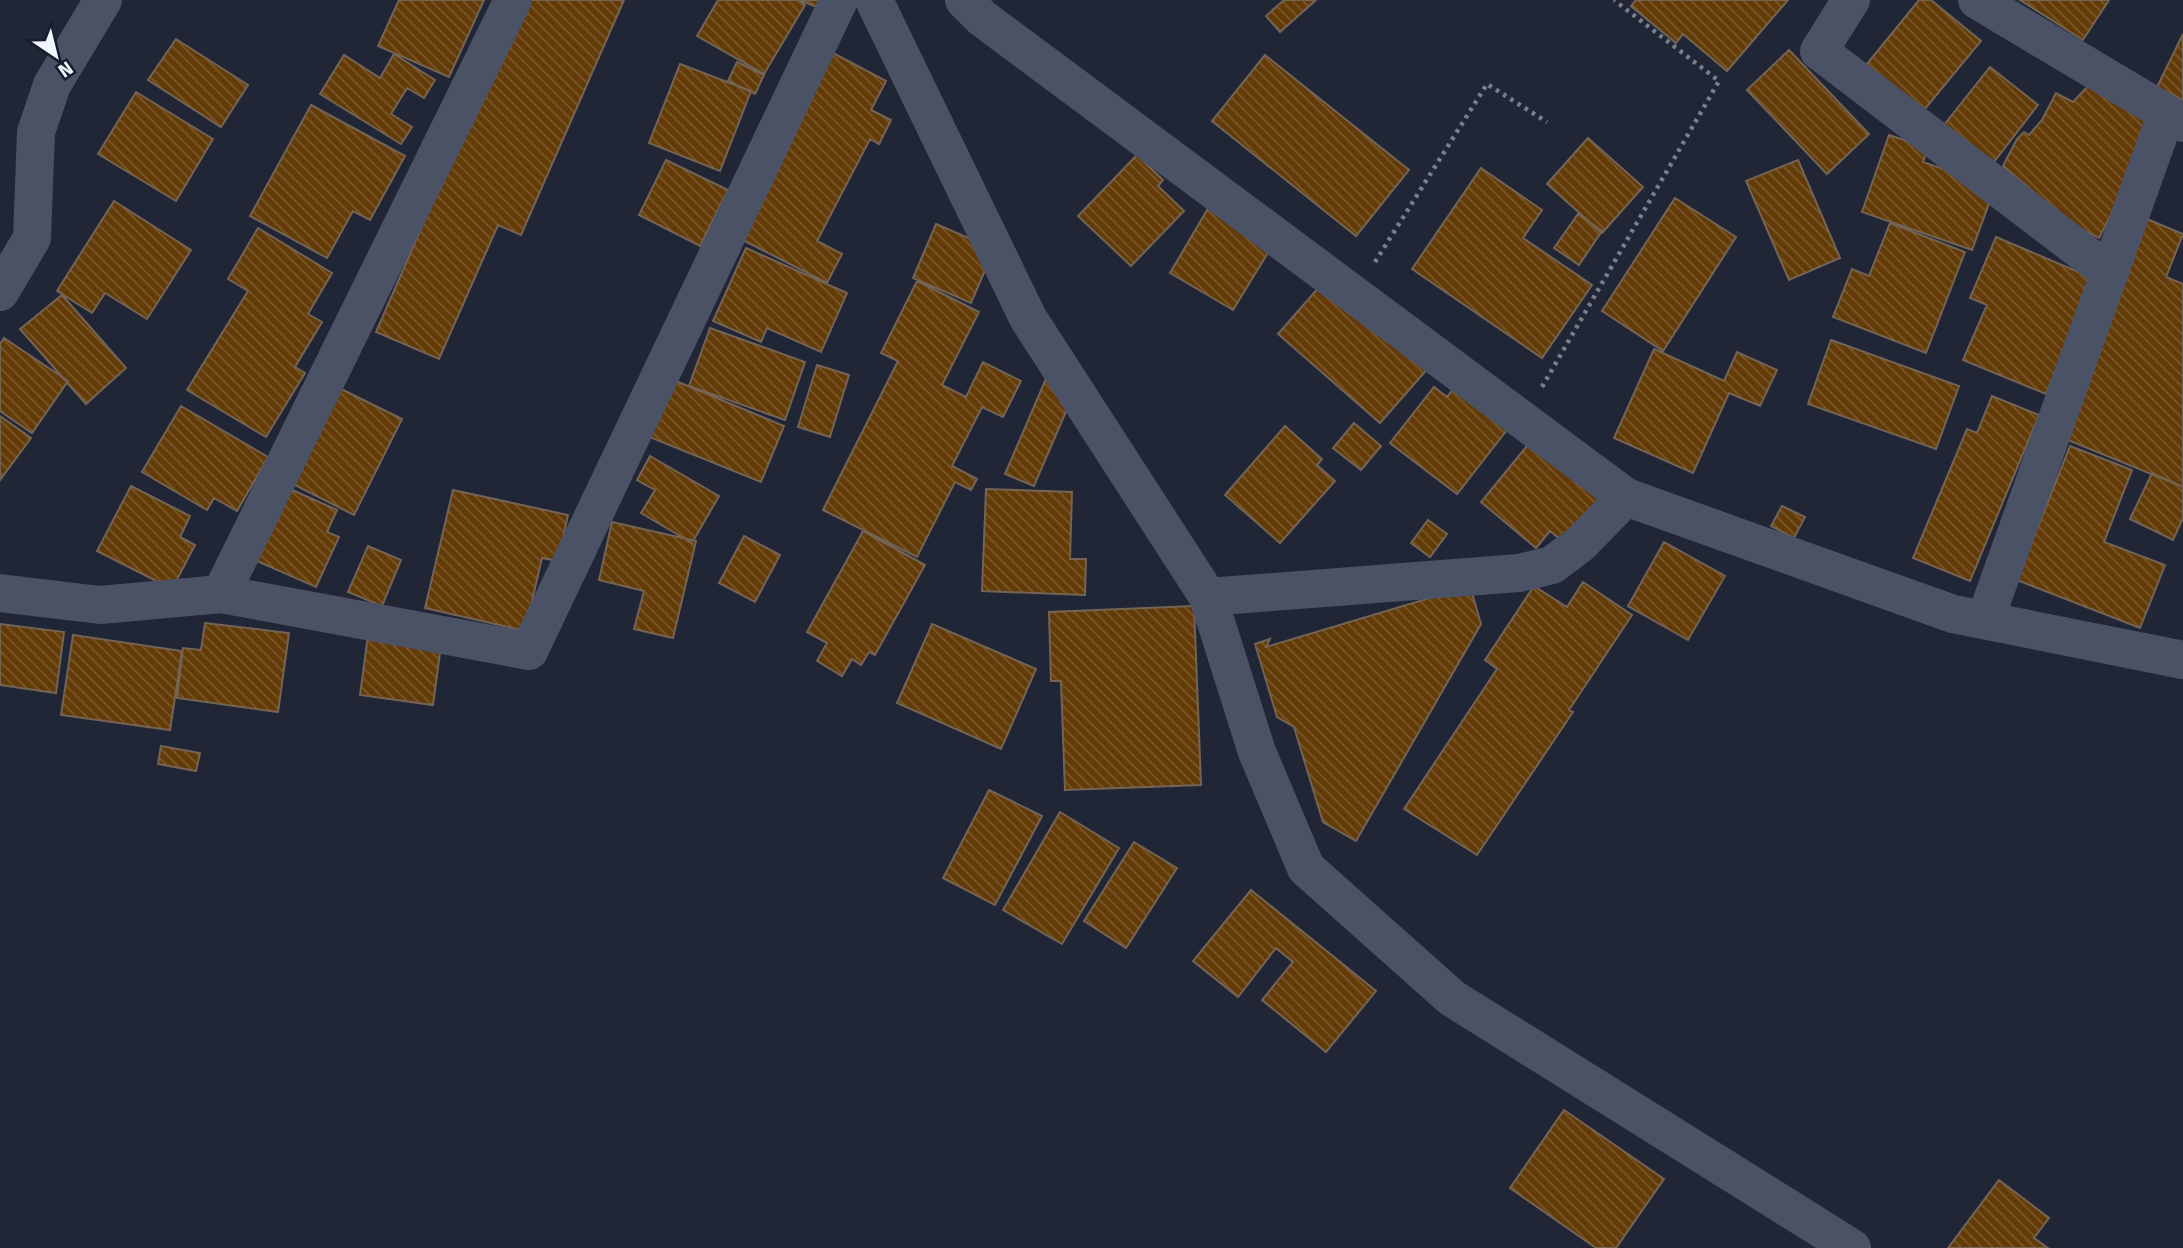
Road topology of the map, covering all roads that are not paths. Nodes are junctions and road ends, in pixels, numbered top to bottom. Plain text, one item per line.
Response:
1 (103, 0) edge
2 (513, 0) edge
3 (839, 0) edge
4 (874, 0) edge
5 (964, 0) edge
6 (1851, 0) edge
7 (1977, 0) edge
8 (2175, 119) edge
9 (2110, 273) junction
10 (0, 292) edge
11 (1626, 497) junction
12 (0, 593) edge
13 (221, 594) junction
14 (1208, 597) junction
15 (1985, 621) junction
16 (2183, 660) edge
17 (1852, 1248) edge

1 - 10 street
2 - 13 street
3 - 13 street
4 - 14 street
5 - 11 street
6 - 9 street
7 - 8 street
8 - 9 street
9 - 15 street
11 - 14 street
11 - 15 street
12 - 13 street
14 - 17 street
15 - 16 street

